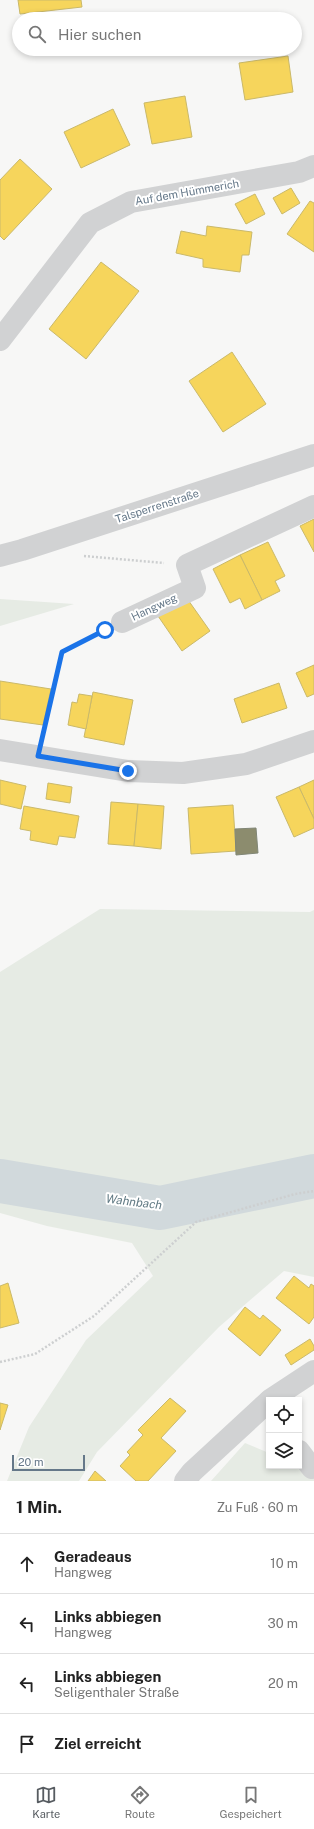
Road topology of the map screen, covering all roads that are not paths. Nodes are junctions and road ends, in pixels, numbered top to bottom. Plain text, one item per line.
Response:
1 (314, 166) edge
2 (0, 340) edge
3 (314, 455) edge
4 (314, 506) edge
5 (0, 556) edge
6 (122, 622) road end
7 (314, 741) edge
8 (0, 750) edge
9 (314, 1371) edge
10 (278, 1397) edge
11 (266, 1406) edge
12 (302, 1454) edge
13 (312, 1468) dead end
14 (185, 1481) edge

1 - 2 street, Auf dem Hümmerich
3 - 5 street, Talsperrenstraße
4 - 6 street, Hangweg
7 - 8 street
9 - 10 street
11 - 14 street
12 - 13 street

